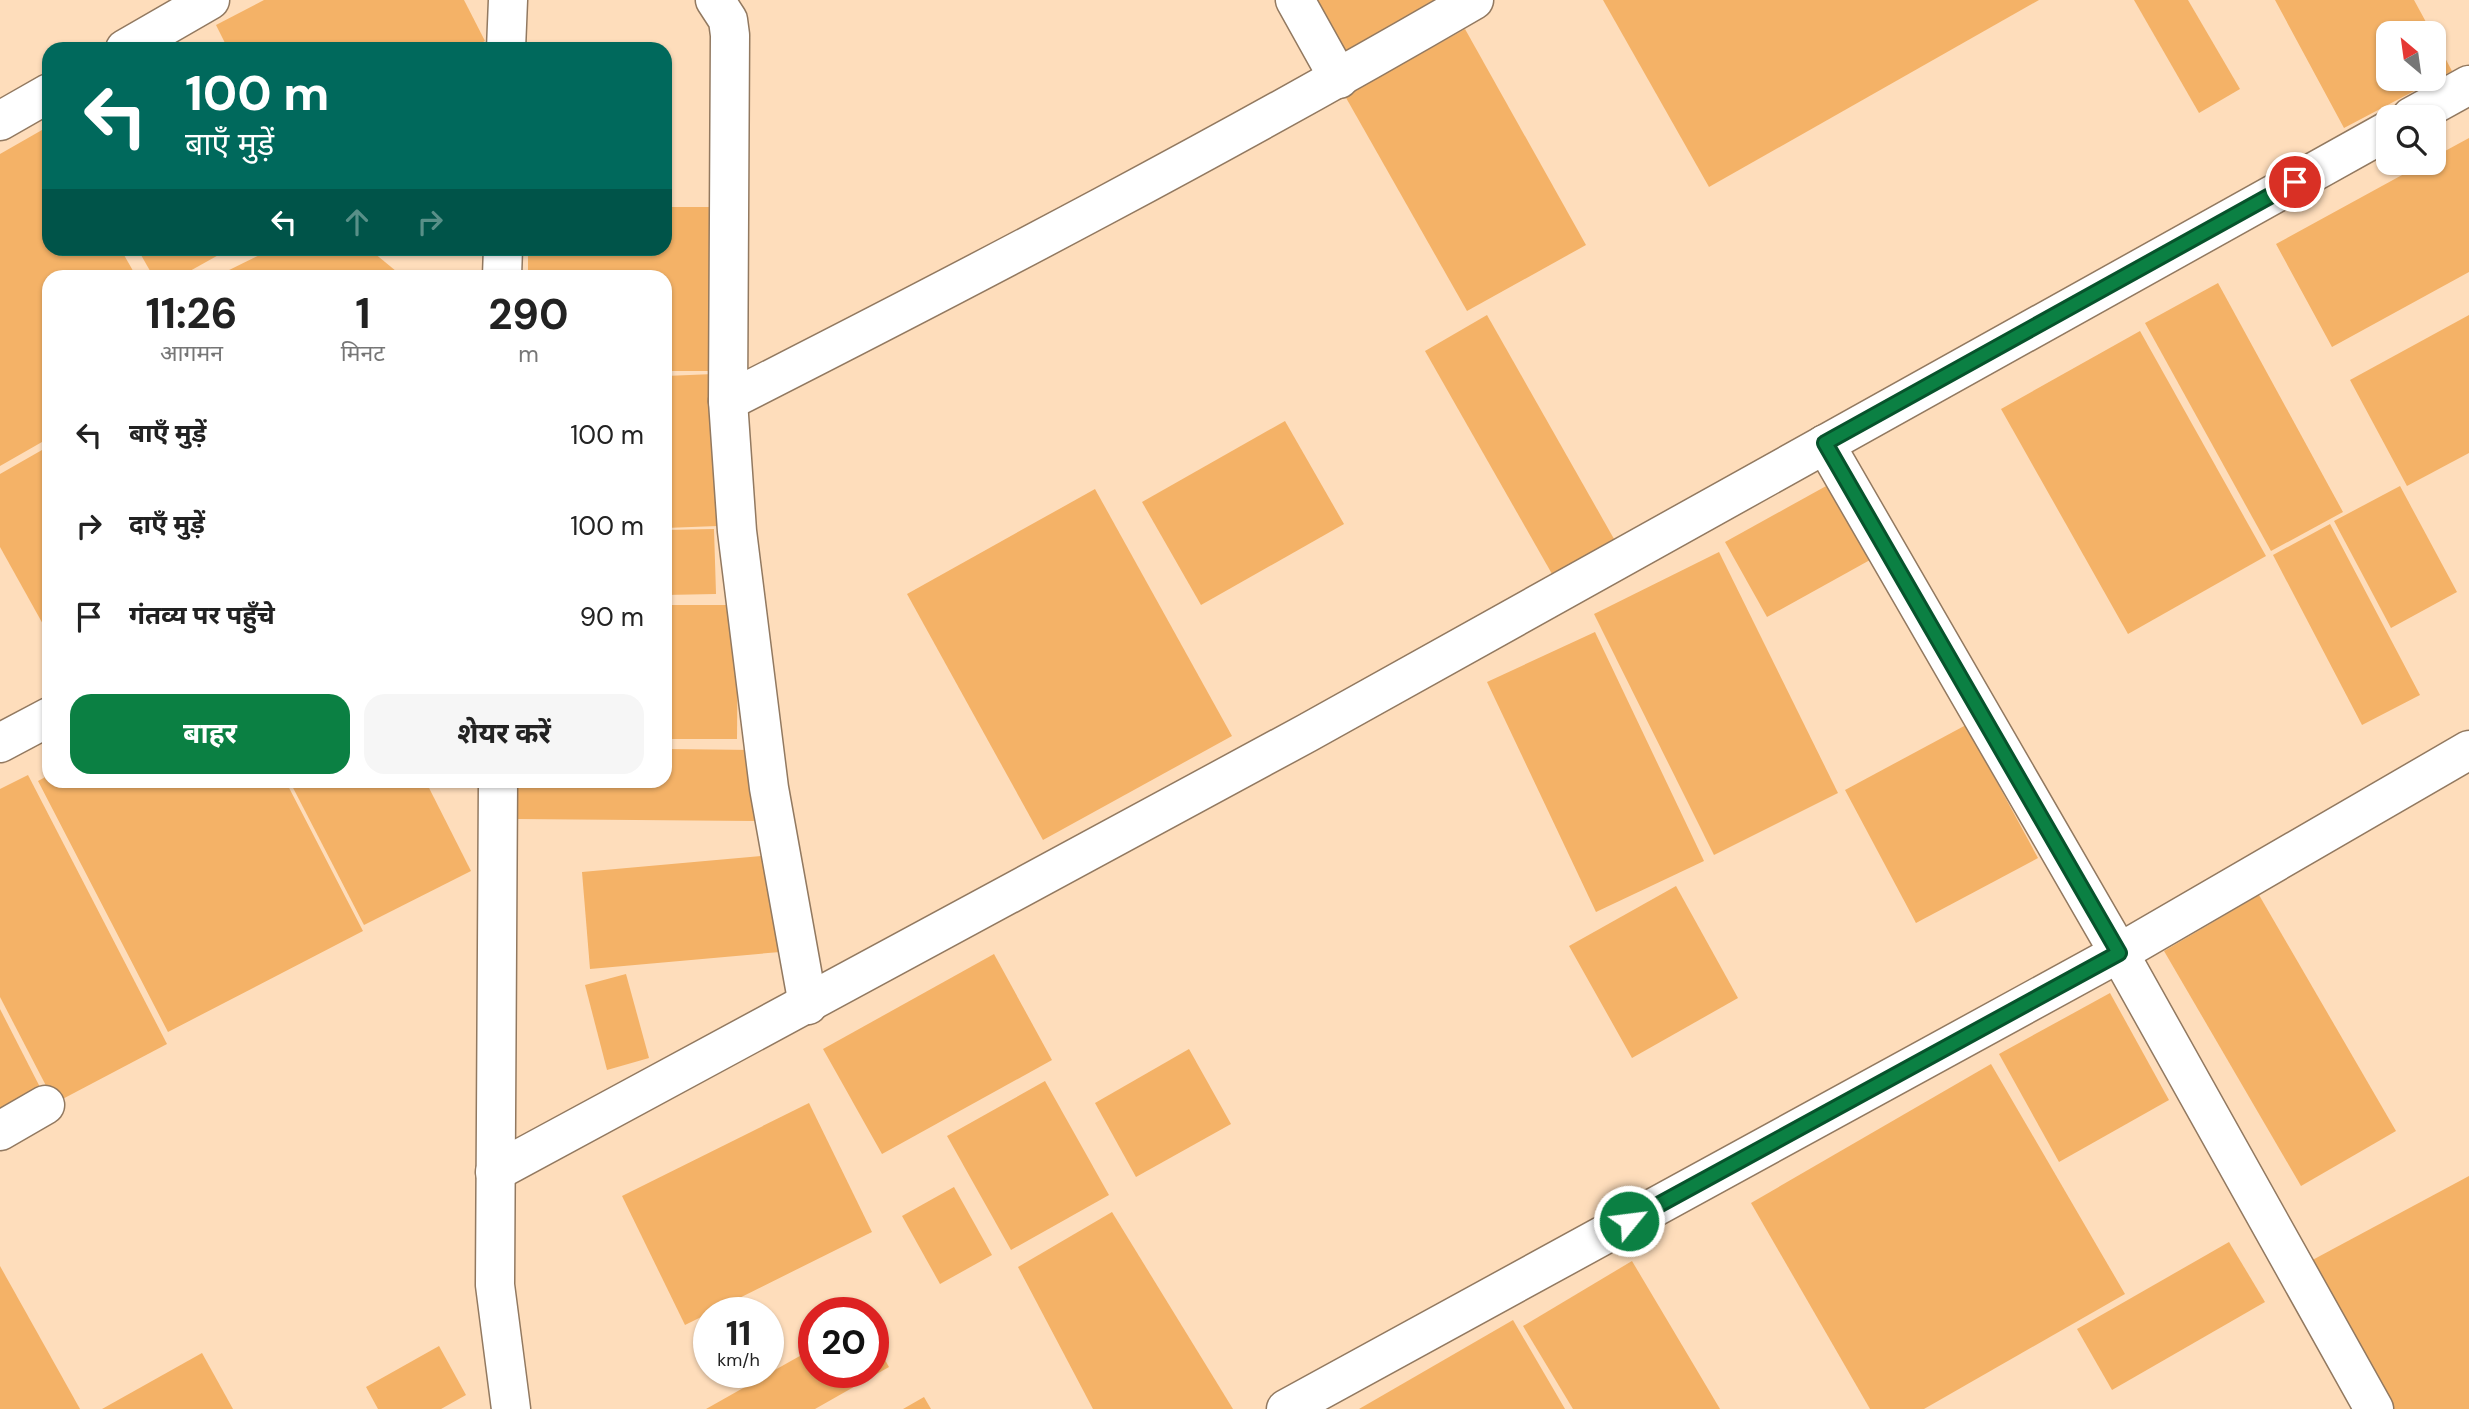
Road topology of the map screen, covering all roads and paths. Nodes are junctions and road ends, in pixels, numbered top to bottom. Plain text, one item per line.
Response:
1 (210, 0) edge
2 (508, 0) edge
3 (715, 0) edge
4 (1295, 0) edge
5 (1474, 0) edge
6 (137, 42) edge
7 (506, 42) edge
8 (1339, 79) junction
9 (2469, 85) edge
10 (42, 97) edge
11 (2433, 105) edge
12 (0, 121) edge
13 (2376, 137) edge
14 (728, 401) junction
15 (1825, 443) junction
16 (42, 721) edge
17 (0, 743) edge
18 (2469, 750) edge
19 (498, 788) edge
20 (2119, 953) junction
21 (808, 1005) junction
22 (45, 1105) dead end
23 (0, 1130) edge
24 (495, 1172) junction
25 (510, 1409) edge
26 (1286, 1409) edge
27 (2374, 1409) edge

1 - 6 street
2 - 7 street
3 - 14 street
4 - 8 street
5 - 8 street
8 - 14 street
9 - 11 street
10 - 12 street
13 - 15 street
14 - 21 street
15 - 20 street
15 - 21 street
16 - 17 street
18 - 20 street
19 - 24 street
20 - 26 street
20 - 27 street
21 - 24 street
22 - 23 street
24 - 25 street

